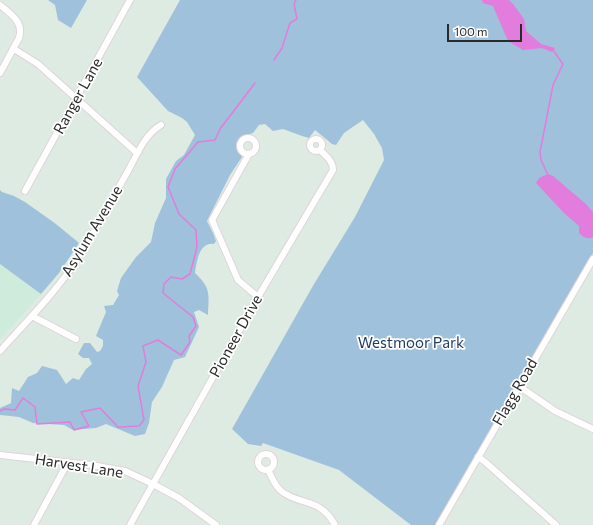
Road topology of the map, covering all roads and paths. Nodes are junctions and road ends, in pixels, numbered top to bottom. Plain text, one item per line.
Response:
1 (130, 0) edge
2 (0, 5) edge
3 (14, 49) junction
4 (0, 73) edge
5 (76, 99) junction
6 (161, 125) dead end
7 (320, 150) dead end
8 (137, 153) junction
9 (250, 154) dead end
10 (25, 192) dead end
11 (593, 260) edge
12 (258, 297) junction
13 (32, 316) junction
14 (76, 339) dead end
15 (0, 351) edge
16 (519, 386) junction
17 (593, 429) edge
18 (0, 455) edge
19 (478, 457) junction
20 (68, 462) junction
21 (268, 470) dead end
22 (153, 484) junction
23 (34, 525) edge
24 (130, 525) edge
25 (216, 525) edge
26 (335, 525) edge
27 (439, 525) edge
28 (556, 525) edge

1 - 5 street, Ranger Lane
2 - 3 street
3 - 4 street
3 - 5 street
5 - 8 street
5 - 10 street, Ranger Lane
6 - 8 street, Asylum Avenue
7 - 12 street, Pioneer Drive
8 - 13 street, Asylum Avenue
9 - 12 street
11 - 16 street, Flagg Road
12 - 22 street, Pioneer Drive
13 - 14 street
13 - 15 street, Asylum Avenue
16 - 17 street
16 - 19 street, Flagg Road
18 - 20 street, Harvest Lane
19 - 27 street, Flagg Road
19 - 28 street
20 - 22 street, Harvest Lane
20 - 23 street
21 - 26 street
22 - 24 street, Pioneer Drive
22 - 25 street, Harvest Lane

